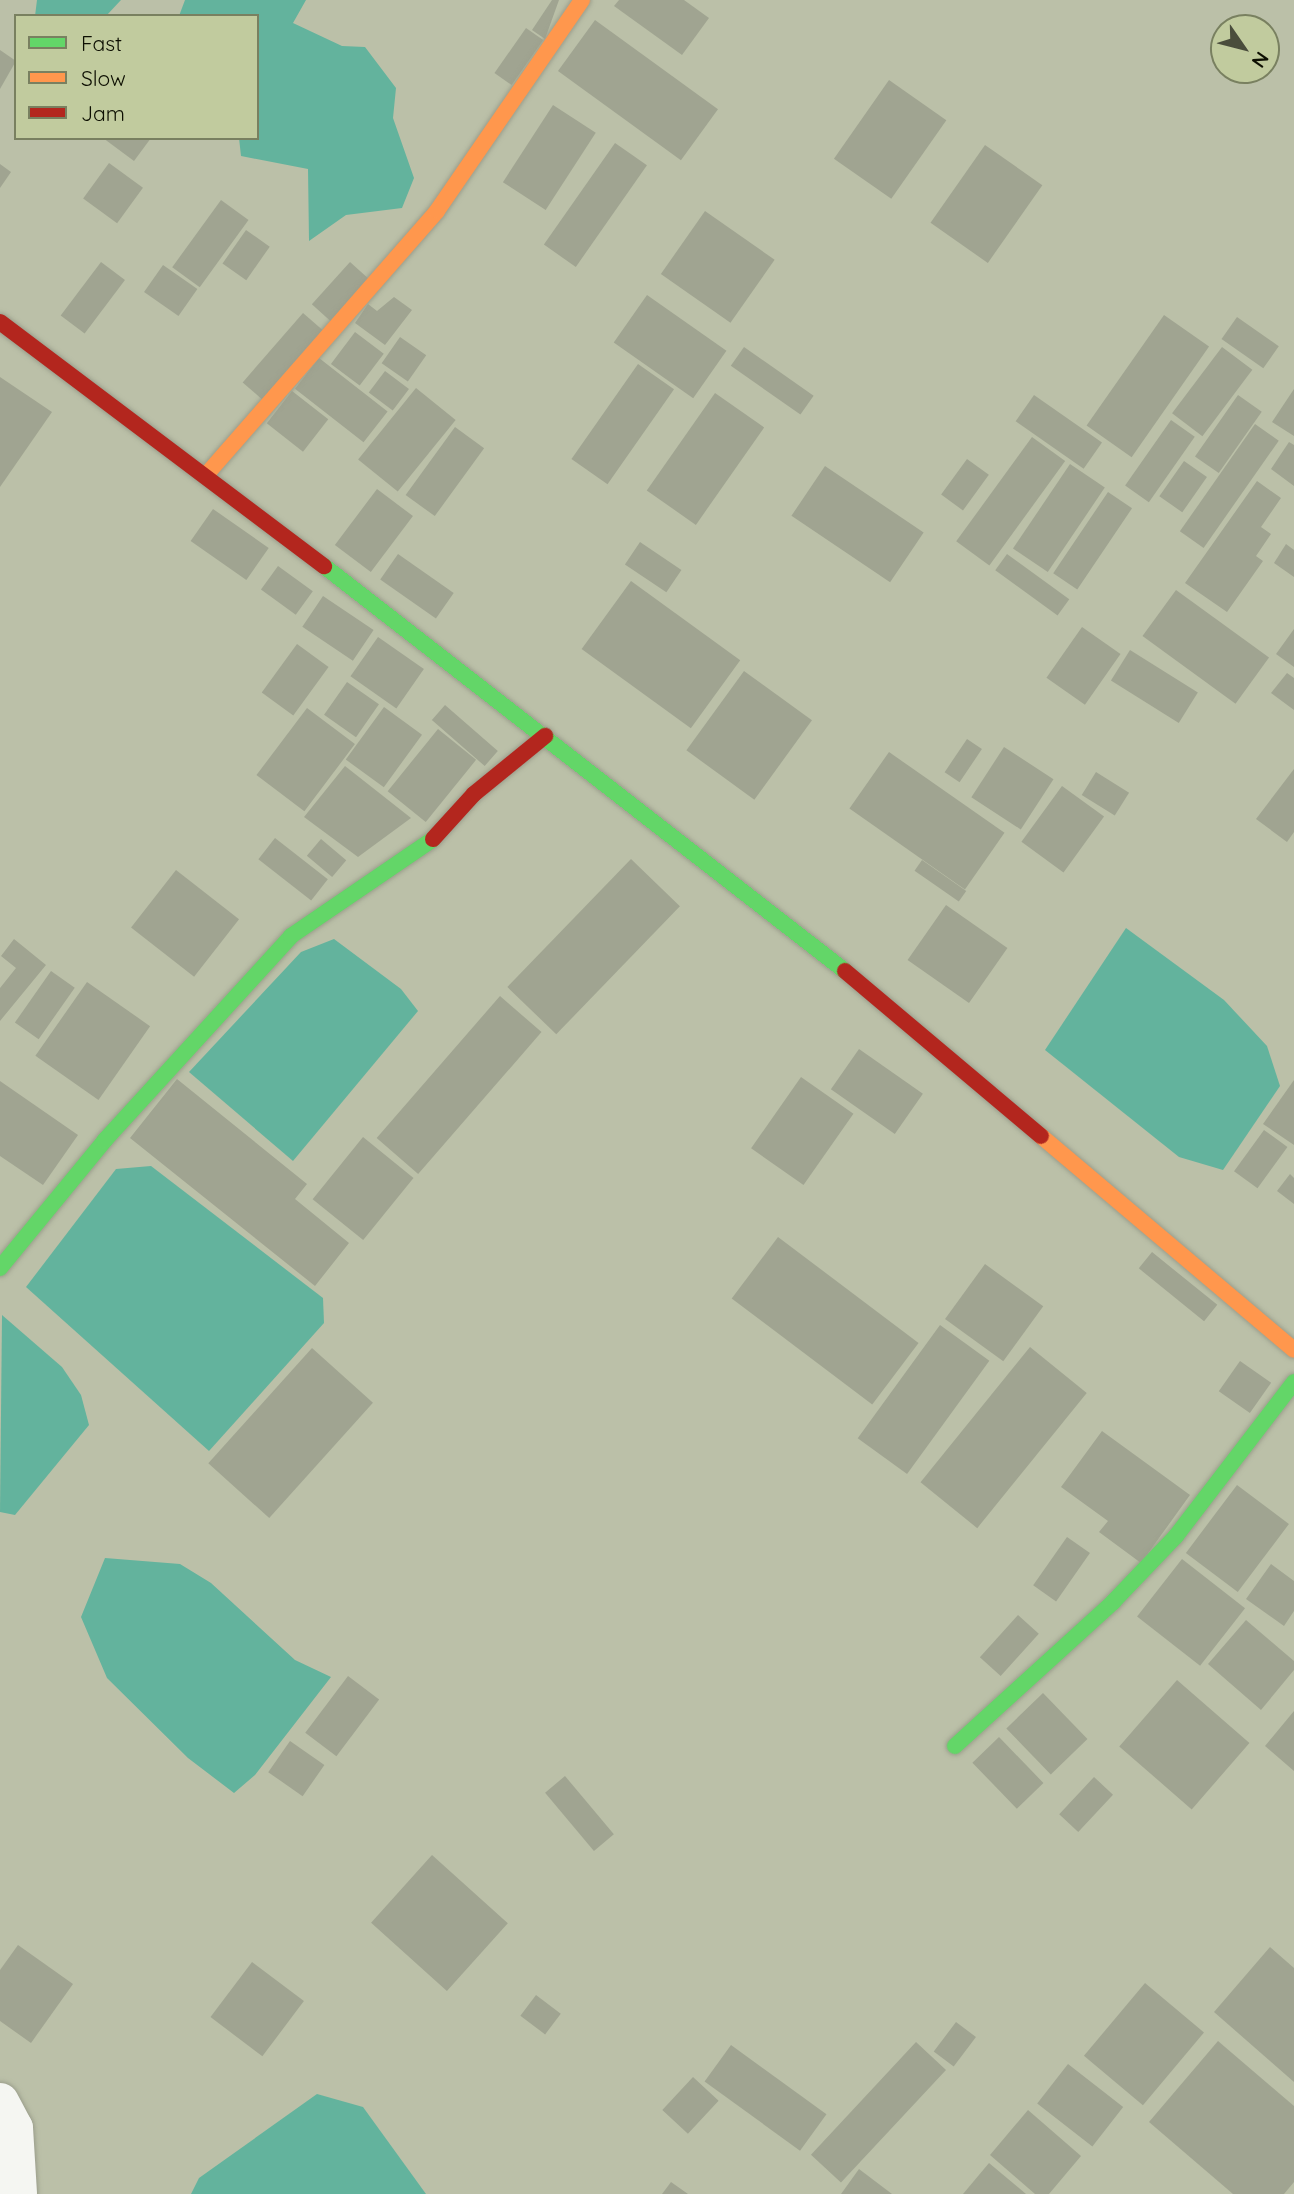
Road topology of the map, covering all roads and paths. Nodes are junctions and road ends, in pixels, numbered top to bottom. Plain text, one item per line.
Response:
1 (582, 0) edge
2 (0, 322) edge
3 (206, 475) junction
4 (544, 736) junction
5 (0, 1268) edge
6 (1288, 1335) edge
7 (1294, 1382) edge
8 (954, 1746) dead end
9 (0, 2102) edge
10 (18, 2194) edge

1 - 3 street
2 - 3 street
3 - 4 street
4 - 5 street
4 - 6 street
7 - 8 street
9 - 10 street

